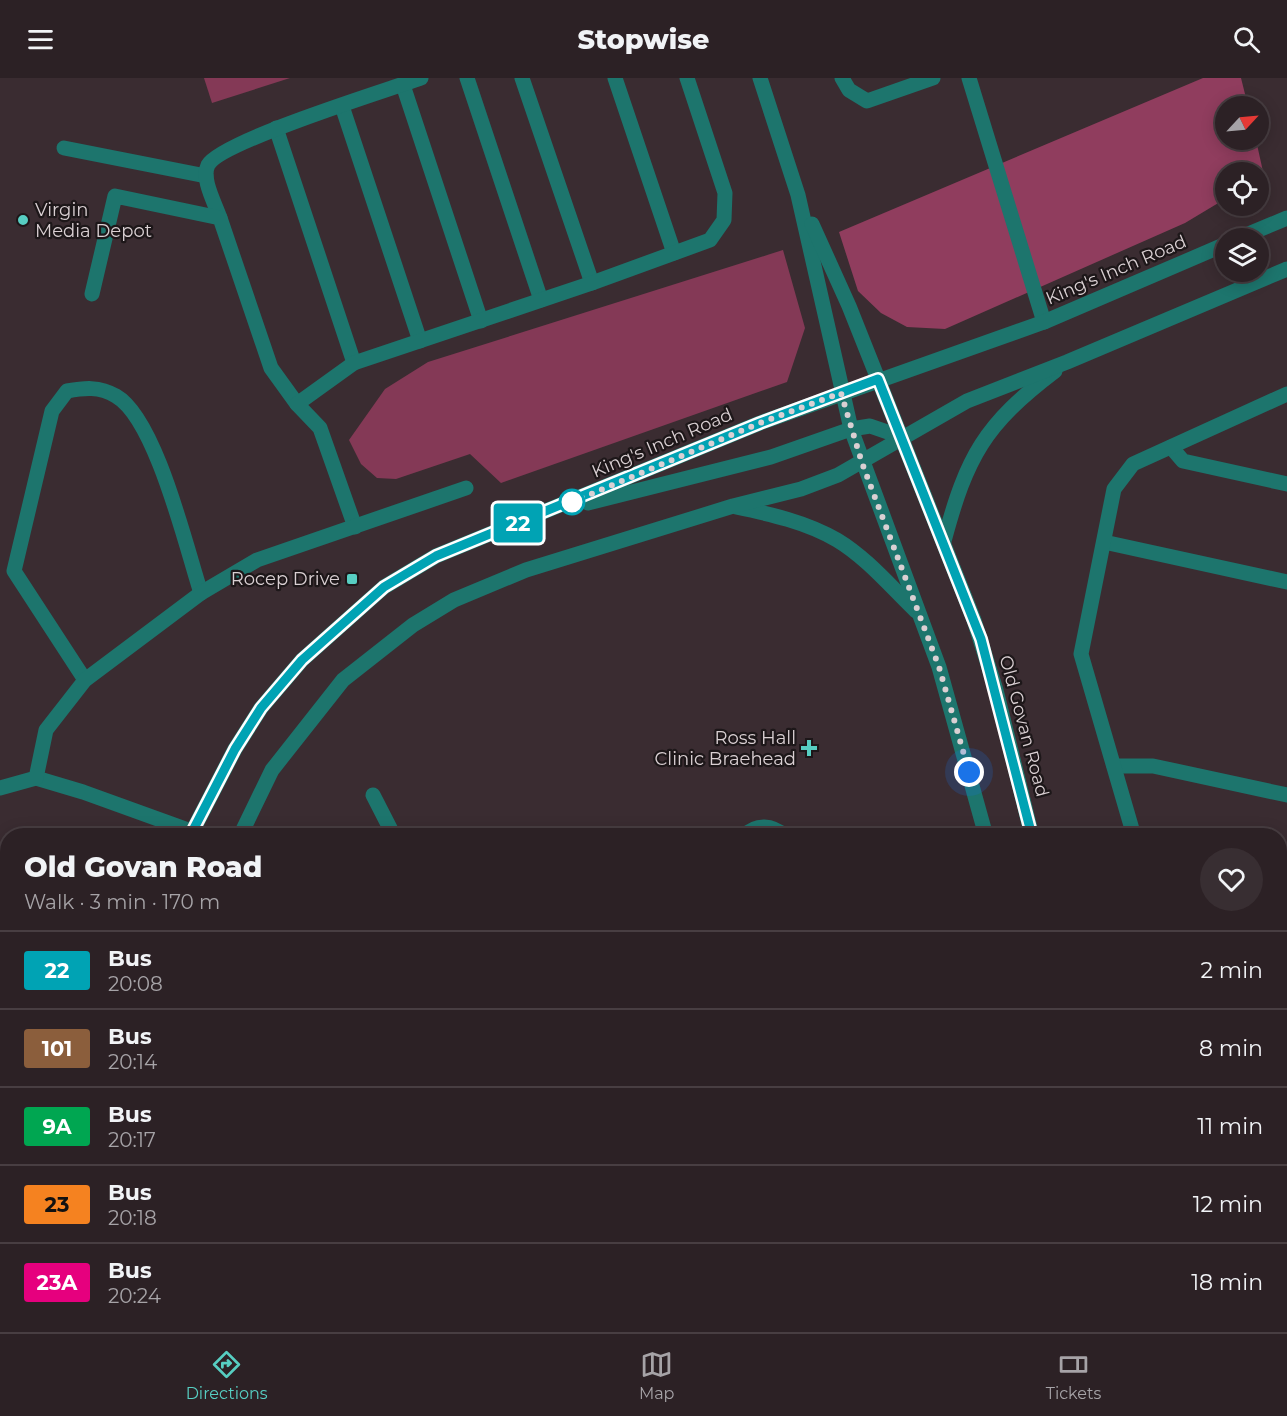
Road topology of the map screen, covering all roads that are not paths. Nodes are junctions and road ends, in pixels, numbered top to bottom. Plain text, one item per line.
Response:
1 (422, 78) edge
2 (467, 78) edge
3 (522, 78) edge
4 (615, 78) edge
5 (687, 78) edge
6 (760, 78) edge
7 (842, 78) edge
8 (933, 78) edge
9 (969, 78) edge
10 (403, 85) junction
11 (342, 106) junction
12 (276, 128) junction
13 (64, 148) dead end
14 (206, 176) junction
15 (798, 195) junction
16 (220, 218) junction
17 (1287, 218) edge
18 (1263, 228) edge
19 (1215, 249) edge
20 (674, 253) junction
21 (1287, 269) edge
22 (592, 283) junction
23 (92, 294) dead end
24 (541, 300) junction
25 (481, 321) junction
26 (1044, 322) junction
27 (420, 341) junction
28 (1067, 362) junction
29 (354, 363) junction
30 (878, 379) junction
31 (841, 393) junction
32 (1282, 397) edge
33 (297, 404) junction
34 (850, 429) junction
35 (902, 437) junction
36 (1171, 447) junction
37 (862, 463) junction
38 (1287, 484) edge
39 (466, 488) dead end
40 (733, 506) junction
41 (537, 516) junction
42 (355, 527) junction
43 (944, 541) junction
44 (1104, 542) junction
45 (1287, 582) edge
46 (201, 592) junction
47 (920, 614) junction
48 (84, 680) junction
49 (1114, 766) junction
50 (36, 778) junction
51 (0, 788) edge
52 (373, 795) dead end
53 (1287, 795) edge
54 (178, 828) edge
55 (194, 828) edge
56 (244, 828) edge
57 (390, 828) edge
58 (755, 828) edge
59 (776, 828) edge
60 (984, 828) edge
61 (1030, 828) edge
62 (1132, 828) edge

1 - 10 street
2 - 24 street
3 - 22 street
4 - 20 street
5 - 20 street
6 - 15 street, Old Govan Road
7 - 8 street
9 - 26 street
10 - 11 street
10 - 25 street
11 - 12 street
11 - 27 street
12 - 14 street
12 - 29 street
13 - 14 street
14 - 16 street
15 - 30 street, Old Govan Road
15 - 31 street, Old Govan Road
16 - 23 street
16 - 33 street
17 - 18 street
19 - 26 street, King's Inch Road
20 - 22 street
21 - 28 street
22 - 24 street
24 - 25 street
25 - 27 street
26 - 30 street, King's Inch Road
27 - 29 street
28 - 35 street
28 - 43 street
29 - 33 street
30 - 31 street, King's Inch Road
30 - 35 street, Old Govan Road
31 - 34 street, Old Govan Road
31 - 41 street, King's Inch Road
32 - 36 street
33 - 42 street
34 - 35 street
34 - 37 street, Old Govan Road
34 - 41 street
35 - 37 street
35 - 43 street, Old Govan Road
36 - 38 street
36 - 44 street
37 - 40 street
37 - 47 street, Old Govan Road
39 - 42 street
40 - 47 street
40 - 56 street
41 - 55 street, King's Inch Road
42 - 46 street
43 - 61 street, Old Govan Road
44 - 45 street
44 - 49 street
46 - 48 street
46 - 48 street
47 - 60 street, Old Govan Road
48 - 50 street
49 - 53 street
49 - 62 street
50 - 51 street
50 - 54 street
52 - 57 street
58 - 59 street

